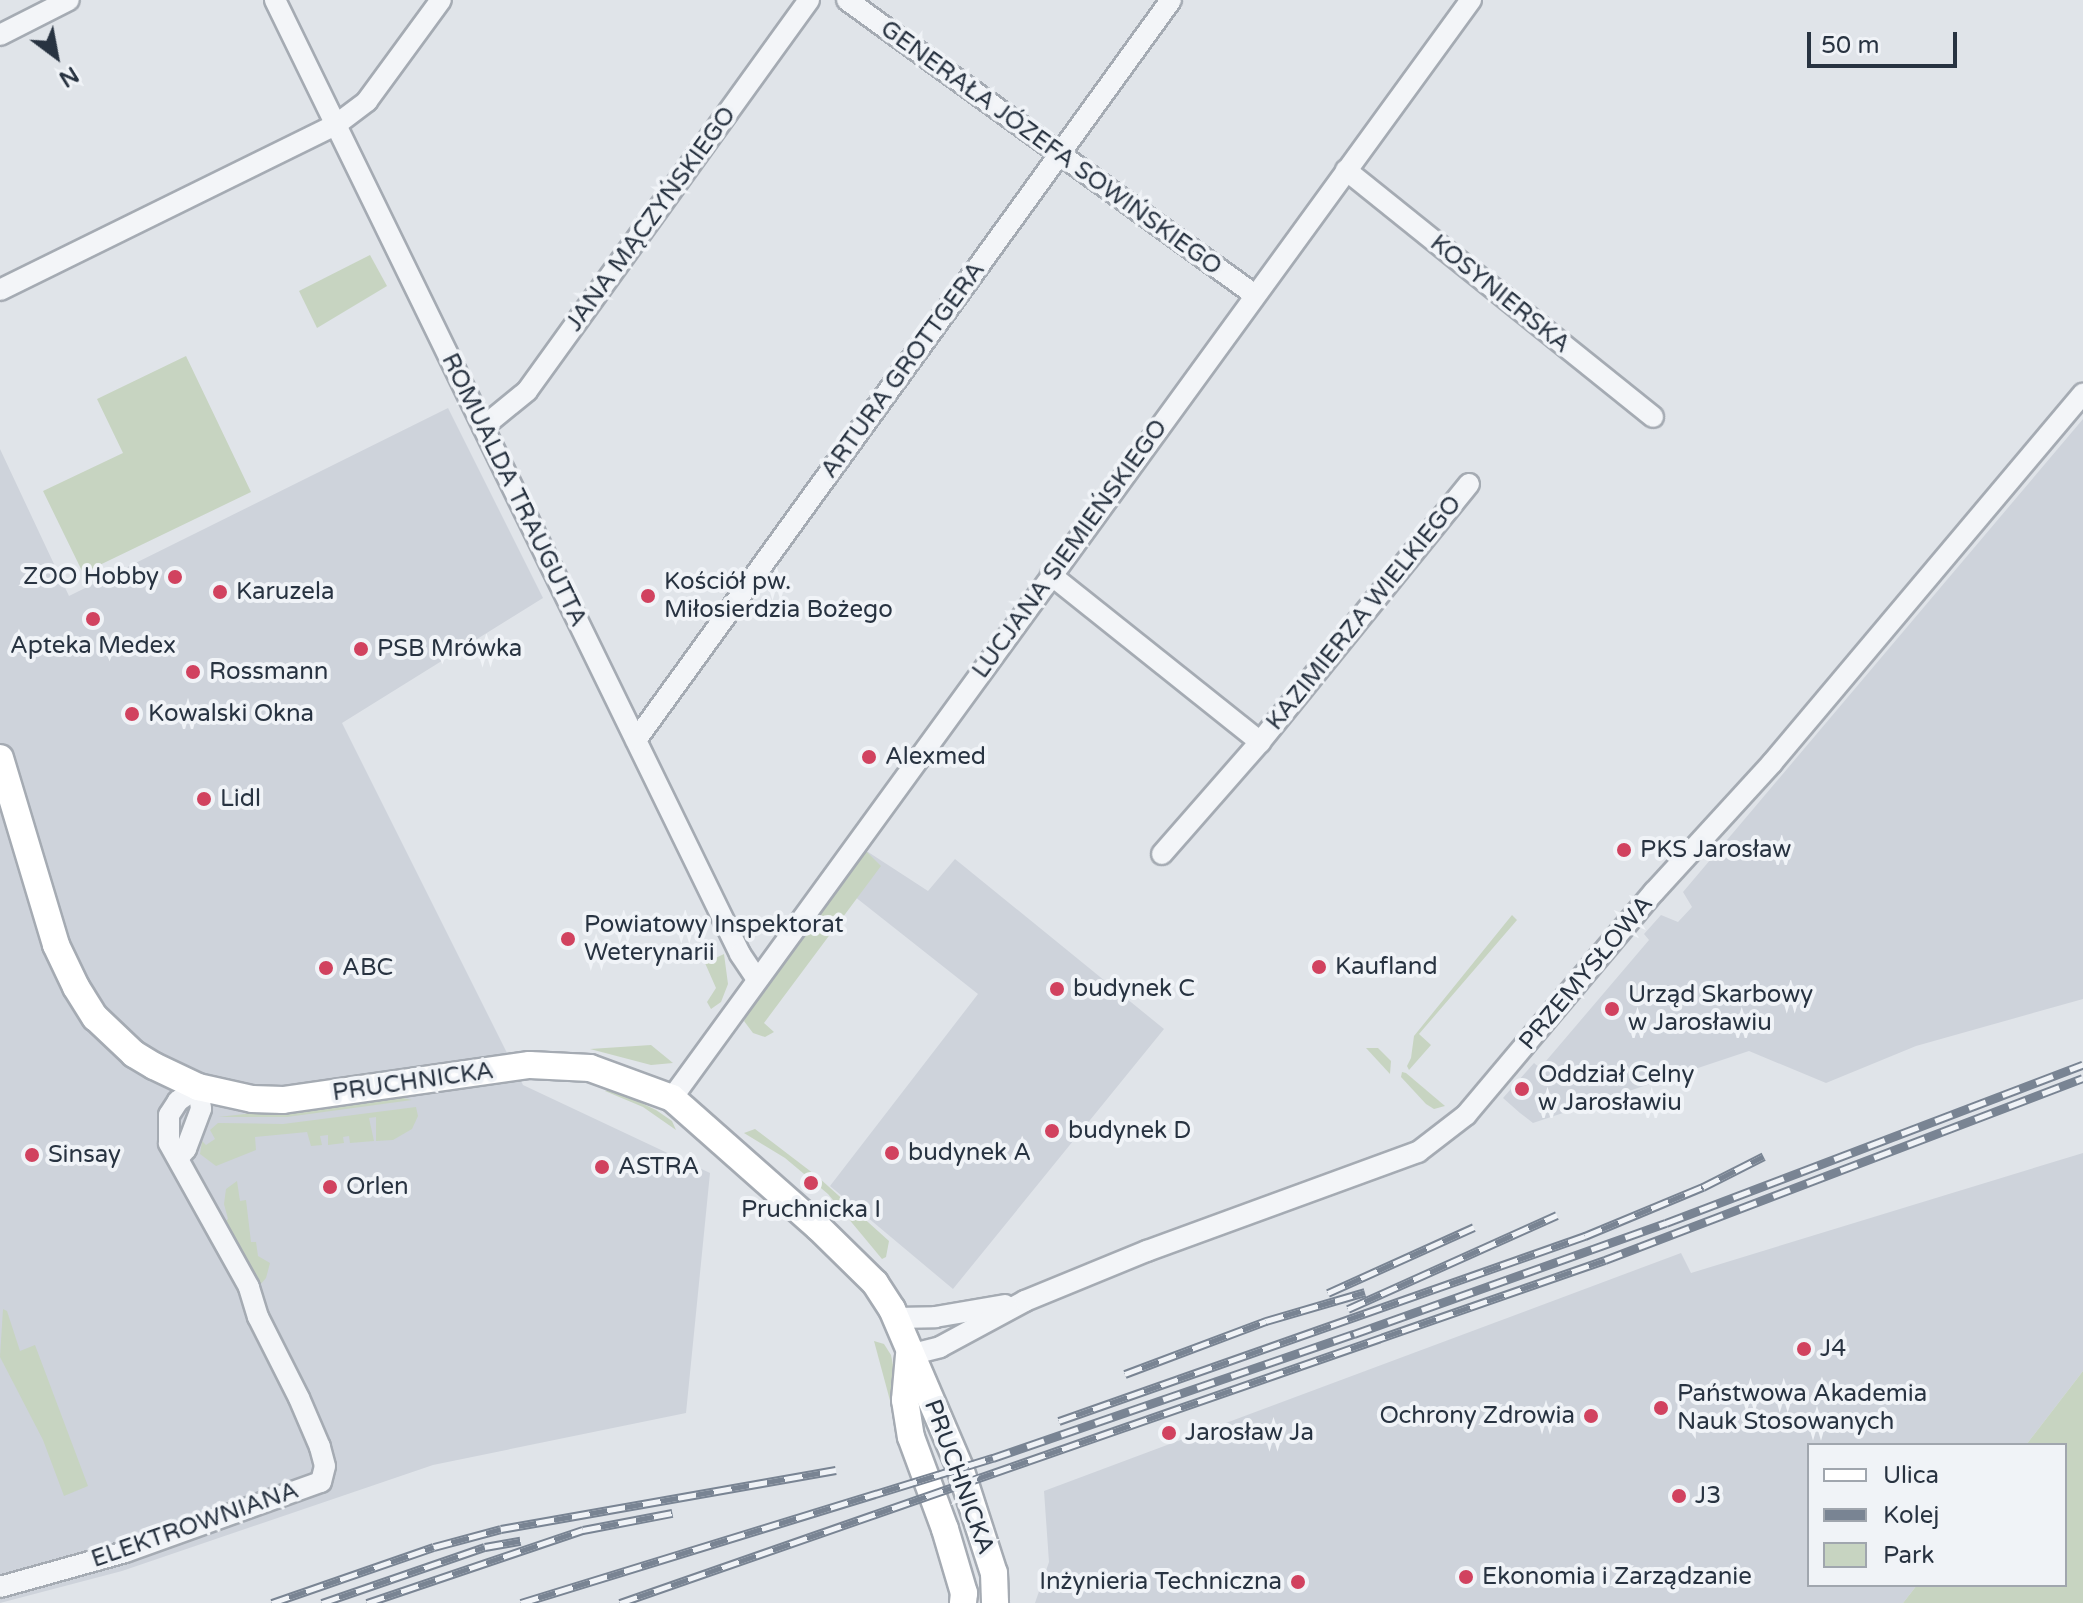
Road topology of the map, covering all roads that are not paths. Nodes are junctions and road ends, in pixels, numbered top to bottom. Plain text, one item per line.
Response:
1 (69, 0) edge
2 (275, 0) edge
3 (441, 0) edge
4 (809, 0) edge
5 (847, 0) edge
6 (1171, 0) edge
7 (1471, 0) edge
8 (0, 35) edge
9 (337, 124) junction
10 (1060, 152) junction
11 (1346, 170) junction
12 (0, 290) edge
13 (1255, 295) junction
14 (2083, 394) edge
15 (1653, 417) dead end
16 (483, 427) junction
17 (1469, 484) dead end
18 (1051, 575) junction
19 (636, 740) junction
20 (1260, 742) junction
21 (0, 758) edge
22 (1162, 854) dead end
23 (756, 978) junction
24 (198, 1087) junction
25 (672, 1098) junction
26 (1025, 1301) junction
27 (896, 1318) junction
28 (909, 1355) junction
29 (0, 1587) edge
30 (963, 1603) edge
31 (995, 1603) edge

1 - 8 street
2 - 9 street, ROMUALDA TRAUGUTTA
3 - 9 street
4 - 16 street, JANA MĄCZYŃSKIEGO
5 - 10 street, GENERAŁA JÓZEFA SOWIŃSKIEGO
6 - 10 street, ARTURA GROTTGERA
7 - 11 street, LUCJANA SIEMIEŃSKIEGO
9 - 12 street
9 - 16 street, ROMUALDA TRAUGUTTA
10 - 13 street, GENERAŁA JÓZEFA SOWIŃSKIEGO
10 - 19 street, ARTURA GROTTGERA
11 - 13 street, LUCJANA SIEMIEŃSKIEGO
11 - 15 street, KOSYNIERSKA
13 - 18 street, LUCJANA SIEMIEŃSKIEGO
14 - 26 street, PRZEMYSŁOWA
16 - 19 street, ROMUALDA TRAUGUTTA
17 - 20 street, KAZIMIERZA WIELKIEGO
18 - 20 street, KAZIMIERZA WIELKIEGO
18 - 23 street, LUCJANA SIEMIEŃSKIEGO
19 - 23 street, ROMUALDA TRAUGUTTA
20 - 22 street, KAZIMIERZA WIELKIEGO
21 - 24 main road, PRUCHNICKA
23 - 25 street, LUCJANA SIEMIEŃSKIEGO
24 - 25 main road, PRUCHNICKA
24 - 29 street, ELEKTROWNIANA
25 - 27 main road, PRUCHNICKA
26 - 27 street
26 - 28 street
27 - 28 main road, PRUCHNICKA
28 - 30 main road, PRUCHNICKA
28 - 31 main road, PRUCHNICKA

